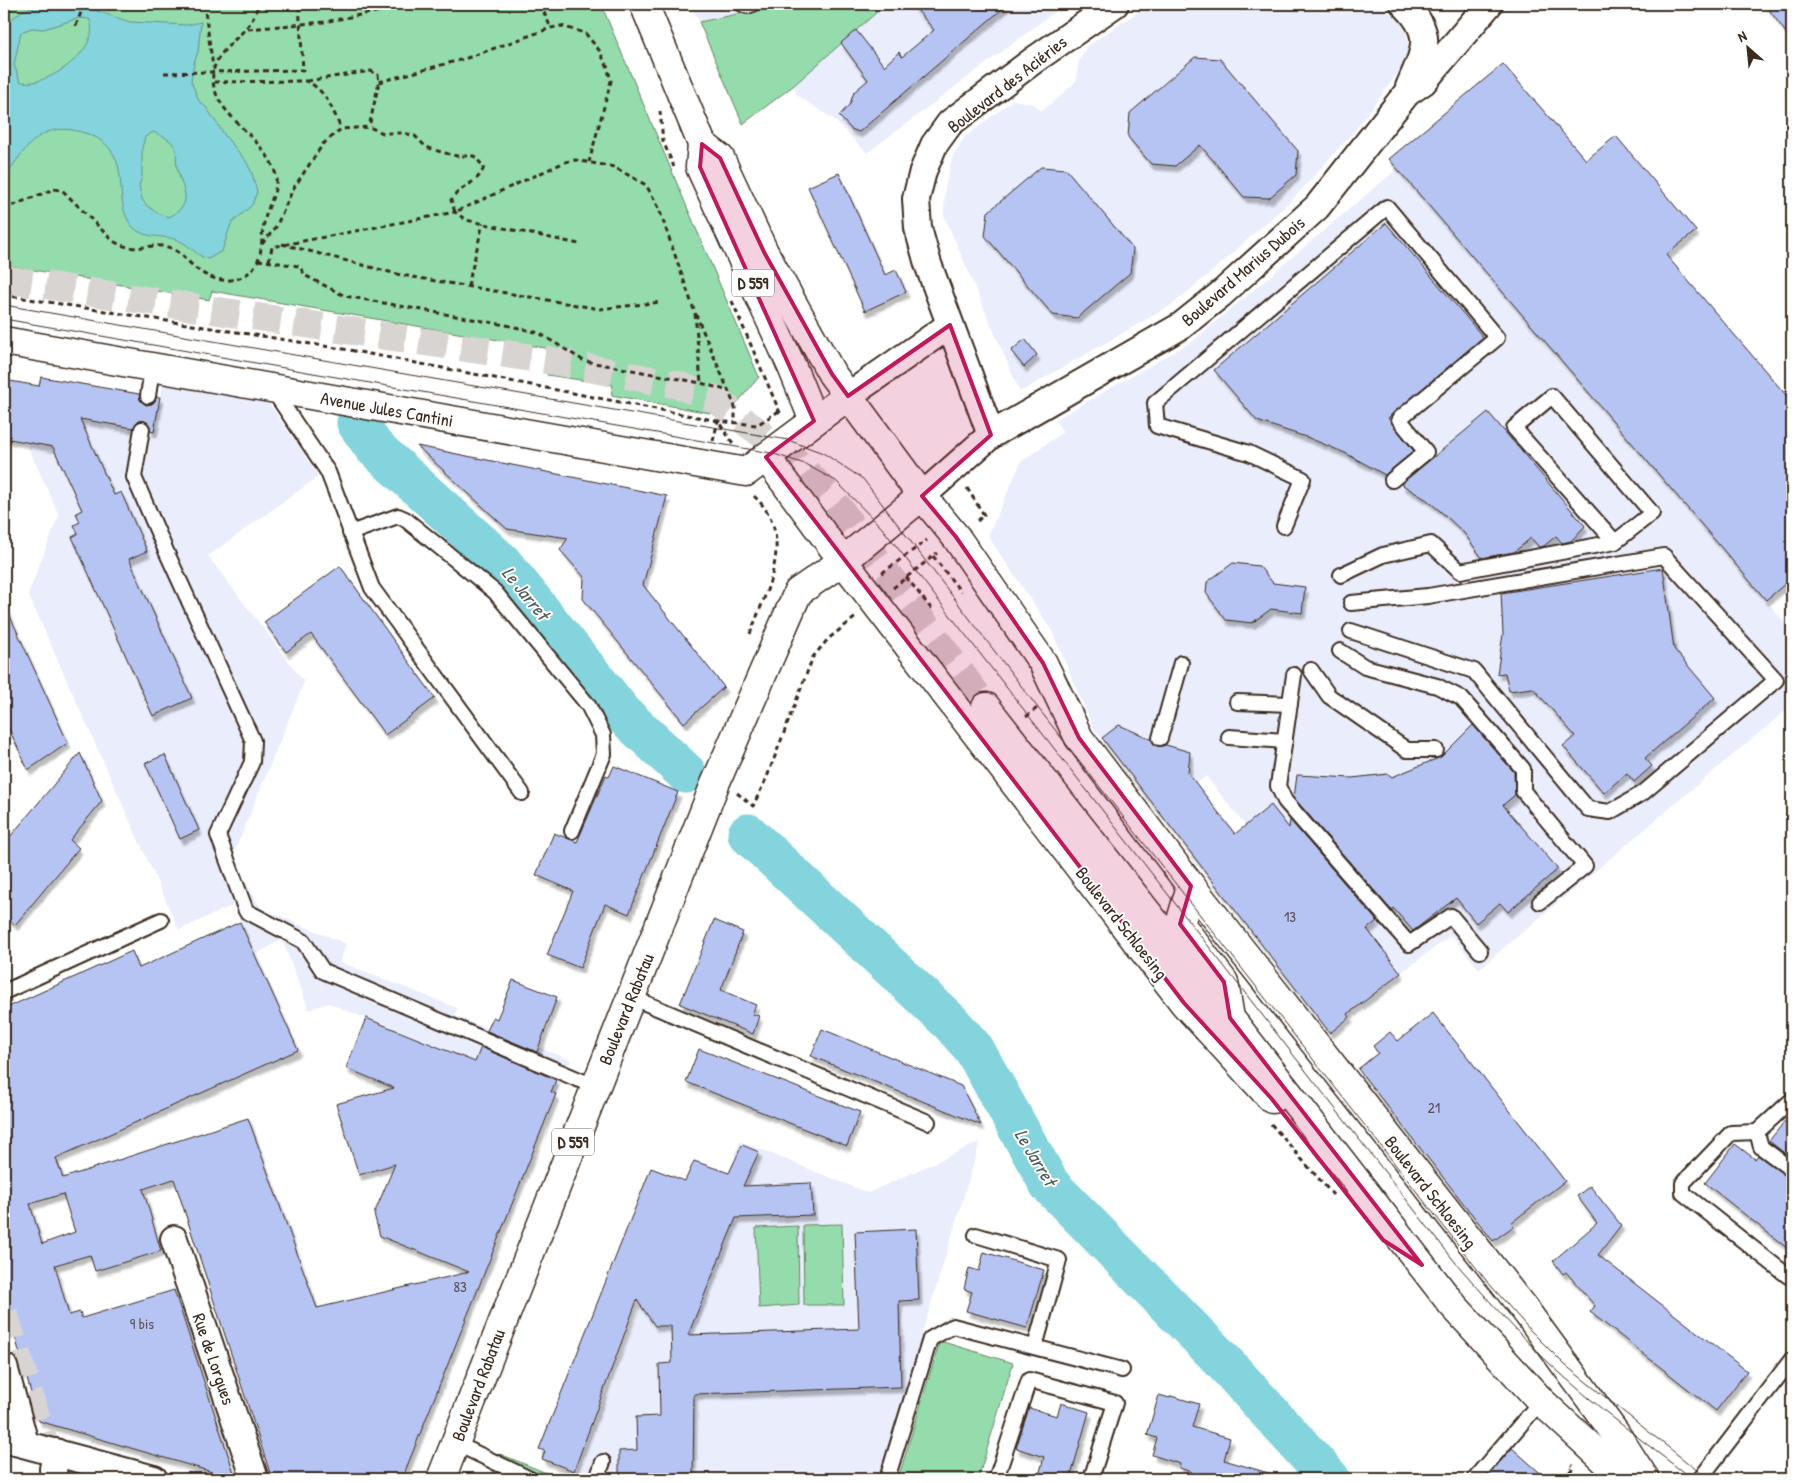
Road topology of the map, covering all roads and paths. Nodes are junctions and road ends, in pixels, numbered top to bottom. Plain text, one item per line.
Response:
1 (84, 4) edge
2 (136, 4) edge
3 (186, 4) edge
4 (204, 4) edge
5 (258, 4) edge
6 (299, 4) edge
7 (416, 4) edge
8 (540, 4) edge
9 (644, 4) edge
10 (742, 4) edge
11 (753, 4) edge
12 (1115, 4) edge
13 (1404, 4) edge
14 (1489, 4) edge
15 (300, 24) junction
16 (76, 26) dead end
17 (551, 28) junction
18 (248, 29) junction
19 (213, 69) junction
20 (164, 73) dead end
21 (211, 74) junction
22 (306, 81) junction
23 (213, 82) junction
24 (379, 82) junction
25 (1407, 92) junction
26 (369, 127) junction
27 (341, 129) junction
28 (702, 144) junction
29 (589, 162) junction
30 (4, 209) edge
31 (455, 212) junction
32 (483, 223) junction
33 (262, 244) junction
34 (282, 244) junction
35 (579, 244) dead end
36 (258, 260) junction
37 (270, 262) junction
38 (468, 286) junction
39 (4, 295) edge
40 (661, 302) dead end
41 (694, 310) junction
42 (950, 325) junction
43 (4, 341) edge
44 (152, 369) junction
45 (701, 383) junction
46 (272, 389) junction
47 (730, 392) junction
48 (148, 396) dead end
49 (848, 396) junction
50 (784, 408) dead end
51 (718, 421) junction
52 (814, 421) junction
53 (735, 423) junction
54 (142, 429) dead end
55 (991, 434) junction
56 (713, 442) dead end
57 (758, 463) junction
58 (1392, 480) dead end
59 (922, 496) junction
60 (1284, 526) dead end
61 (350, 533) junction
62 (944, 537) junction
63 (1615, 542) junction
64 (933, 556) junction
65 (843, 561) junction
66 (1341, 575) dead end
67 (906, 577) junction
68 (898, 583) dead end
69 (863, 587) junction
70 (961, 592) dead end
71 (1351, 602) dead end
72 (934, 612) dead end
73 (1350, 630) dead end
74 (1340, 651) dead end
75 (1181, 663) dead end
76 (1310, 670) dead end
77 (1294, 675) dead end
78 (1057, 692) junction
79 (1237, 702) dead end
80 (1290, 704) junction
81 (986, 707) tunnel mouth
82 (1021, 721) dead end
83 (1229, 737) dead end
84 (1160, 738) dead end
85 (1285, 741) junction
86 (1436, 750) dead end
87 (522, 793) dead end
88 (572, 831) dead end
89 (1191, 886) junction
90 (1540, 902) dead end
91 (161, 920) dead end
92 (1480, 950) dead end
93 (4, 992) edge
94 (631, 997) junction
95 (1230, 1018) junction
96 (596, 1087) junction
97 (1792, 1100) edge
98 (928, 1122) dead end
99 (1757, 1132) junction
100 (1792, 1170) edge
101 (976, 1235) dead end
102 (174, 1239) dead end
103 (1422, 1265) junction
104 (1788, 1276) dead end
105 (1035, 1347) junction
106 (1792, 1359) edge
107 (4, 1367) edge
108 (1122, 1370) dead end
109 (1541, 1401) junction
110 (14, 1441) edge
111 (455, 1443) junction
112 (56, 1452) junction
113 (603, 1462) dead end
114 (54, 1479) edge
115 (154, 1479) edge
116 (255, 1479) edge
117 (441, 1479) edge
118 (530, 1479) edge
119 (597, 1479) edge
120 (887, 1479) edge
121 (996, 1479) edge
122 (1091, 1479) edge
123 (1474, 1479) edge
124 (1625, 1479) edge
125 (1646, 1479) edge
126 (1700, 1479) edge

1 - 16 path
2 - 3 path
4 - 19 path
5 - 18 path
6 - 15 path
7 - 15 path
8 - 17 path
9 - 28 main road, D 559
10 - 11 lane
12 - 42 street, Boulevard des Aciéries
13 - 25 street, Boulevard Marius Dubois
14 - 25 street, Boulevard Marius Dubois
15 - 18 path
15 - 21 path
17 - 24 path
17 - 29 path
18 - 19 path
19 - 21 path
20 - 21 path
21 - 23 path
22 - 23 path
22 - 24 path
22 - 27 path
23 - 33 path
24 - 26 path
25 - 55 street, Boulevard Marius Dubois
26 - 27 path
26 - 31 path
27 - 33 path
28 - 49 main road, D 559
28 - 52 main road, D 559
29 - 31 path
29 - 41 path
30 - 36 path
31 - 32 path
31 - 34 path
32 - 35 path
32 - 38 path
33 - 36 path
34 - 37 path
34 - 38 path
36 - 37 path
37 - 45 path
38 - 40 path
39 - 51 path
41 - 45 path
41 - 47 path
42 - 49 street
42 - 55 street, Boulevard des Aciéries
43 - 44 main road, Avenue Jules Cantini
44 - 46 main road, Avenue Jules Cantini
44 - 48 lane
45 - 47 path
46 - 57 main road, Avenue Jules Cantini
46 - 61 lane
47 - 53 path
49 - 52 main road
49 - 59 main road, D 559
50 - 53 path
51 - 53 path
51 - 56 path
51 - 57 path
52 - 57 main road
54 - 96 lane
55 - 59 street, Boulevard Marius Dubois
57 - 65 main road, Boulevard Schloesing
58 - 60 lane
59 - 62 main road, Boulevard Schloesing
59 - 65 main road, D 559
61 - 87 lane
61 - 88 lane
62 - 64 path
62 - 69 path
62 - 78 main road, Boulevard Schloesing
63 - 63 lane
63 - 66 lane
64 - 67 path
64 - 70 path
65 - 69 main road, Boulevard Schloesing
65 - 94 main road, Boulevard Rabatau / D 559
67 - 68 path
67 - 72 path
69 - 103 main road, Boulevard Schloesing
71 - 73 lane
74 - 90 lane
75 - 84 lane
76 - 86 lane
77 - 80 lane
78 - 82 path
78 - 89 main road, Boulevard Schloesing
79 - 80 lane
80 - 85 lane
81 - 95 main road
83 - 85 lane
85 - 92 lane
89 - 95 main road, Boulevard Schloesing
89 - 125 main road, Boulevard Schloesing
91 - 93 lane
94 - 96 main road, Boulevard Rabatau / D 559
94 - 98 lane
95 - 103 main road, Boulevard Schloesing
96 - 111 main road, Boulevard Rabatau / D 559
97 - 99 lane
99 - 100 lane
99 - 104 lane
101 - 105 lane
102 - 116 street, Rue de Lorgues
103 - 109 main road, Boulevard Schloesing
105 - 108 lane
105 - 120 lane
106 - 126 lane
107 - 110 street
109 - 123 lane
109 - 124 main road, Boulevard Schloesing
110 - 112 street
111 - 117 main road, Boulevard Rabatau / D 559
111 - 118 lane
112 - 114 street
112 - 115 street
113 - 119 lane
121 - 122 lane

